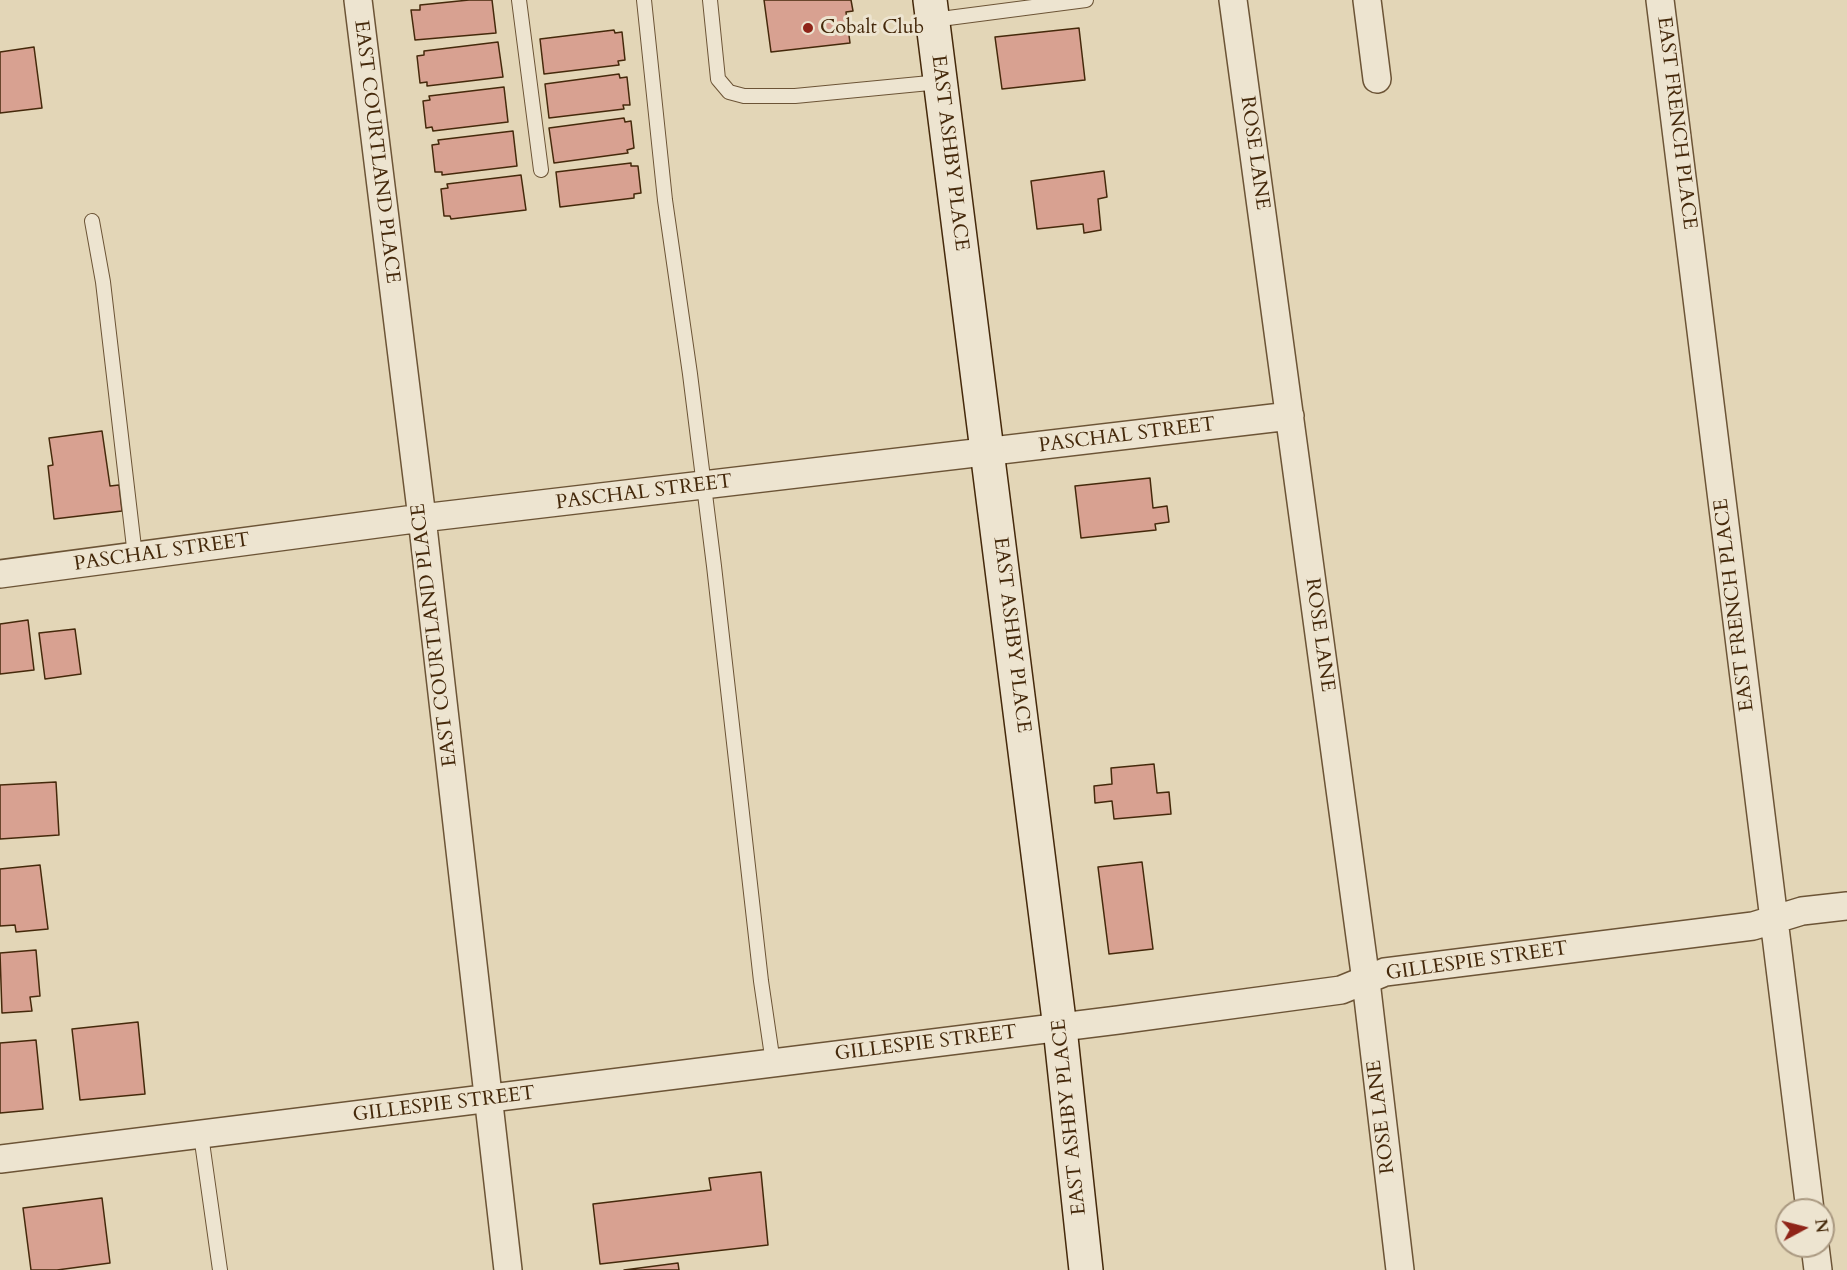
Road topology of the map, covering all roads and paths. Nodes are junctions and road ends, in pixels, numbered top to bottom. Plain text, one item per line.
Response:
1 (358, 0) edge
2 (519, 0) edge
3 (644, 0) edge
4 (710, 0) edge
5 (1086, 0) edge
6 (1233, 0) edge
7 (1367, 0) edge
8 (1660, 0) edge
9 (932, 10) edge
10 (1377, 79) dead end
11 (940, 82) junction
12 (541, 170) dead end
13 (92, 221) dead end
14 (1290, 416) junction
15 (988, 453) junction
16 (704, 485) junction
17 (422, 518) junction
18 (135, 556) junction
19 (0, 574) edge
20 (1847, 906) edge
21 (1773, 919) junction
22 (1366, 981) junction
23 (1060, 1028) junction
24 (773, 1064) junction
25 (488, 1100) junction
26 (201, 1135) junction
27 (0, 1159) edge
28 (1808, 1198) edge
29 (220, 1270) edge
30 (508, 1270) edge
31 (1086, 1270) edge
32 (1400, 1270) edge

1 - 17 street, EAST COURTLAND PLACE
2 - 12 lane
3 - 16 lane
4 - 11 lane
5 - 9 lane
6 - 14 street, ROSE LANE
7 - 10 street
8 - 21 street, EAST FRENCH PLACE
9 - 11 main road, EAST ASHBY PLACE
11 - 15 main road, EAST ASHBY PLACE
13 - 18 lane
14 - 15 street, PASCHAL STREET
14 - 22 street, ROSE LANE
15 - 16 street, PASCHAL STREET
15 - 23 main road, EAST ASHBY PLACE
16 - 17 street, PASCHAL STREET
16 - 24 lane
17 - 18 street, PASCHAL STREET
17 - 25 street, EAST COURTLAND PLACE
18 - 19 street, PASCHAL STREET
20 - 21 street, GILLESPIE STREET
21 - 22 street, GILLESPIE STREET
21 - 28 street, EAST FRENCH PLACE
22 - 23 street, GILLESPIE STREET
22 - 32 street, ROSE LANE
23 - 24 street, GILLESPIE STREET
23 - 31 main road, EAST ASHBY PLACE
24 - 25 street, GILLESPIE STREET
25 - 26 street, GILLESPIE STREET
25 - 30 street, EAST COURTLAND PLACE
26 - 27 street, GILLESPIE STREET
26 - 29 lane

